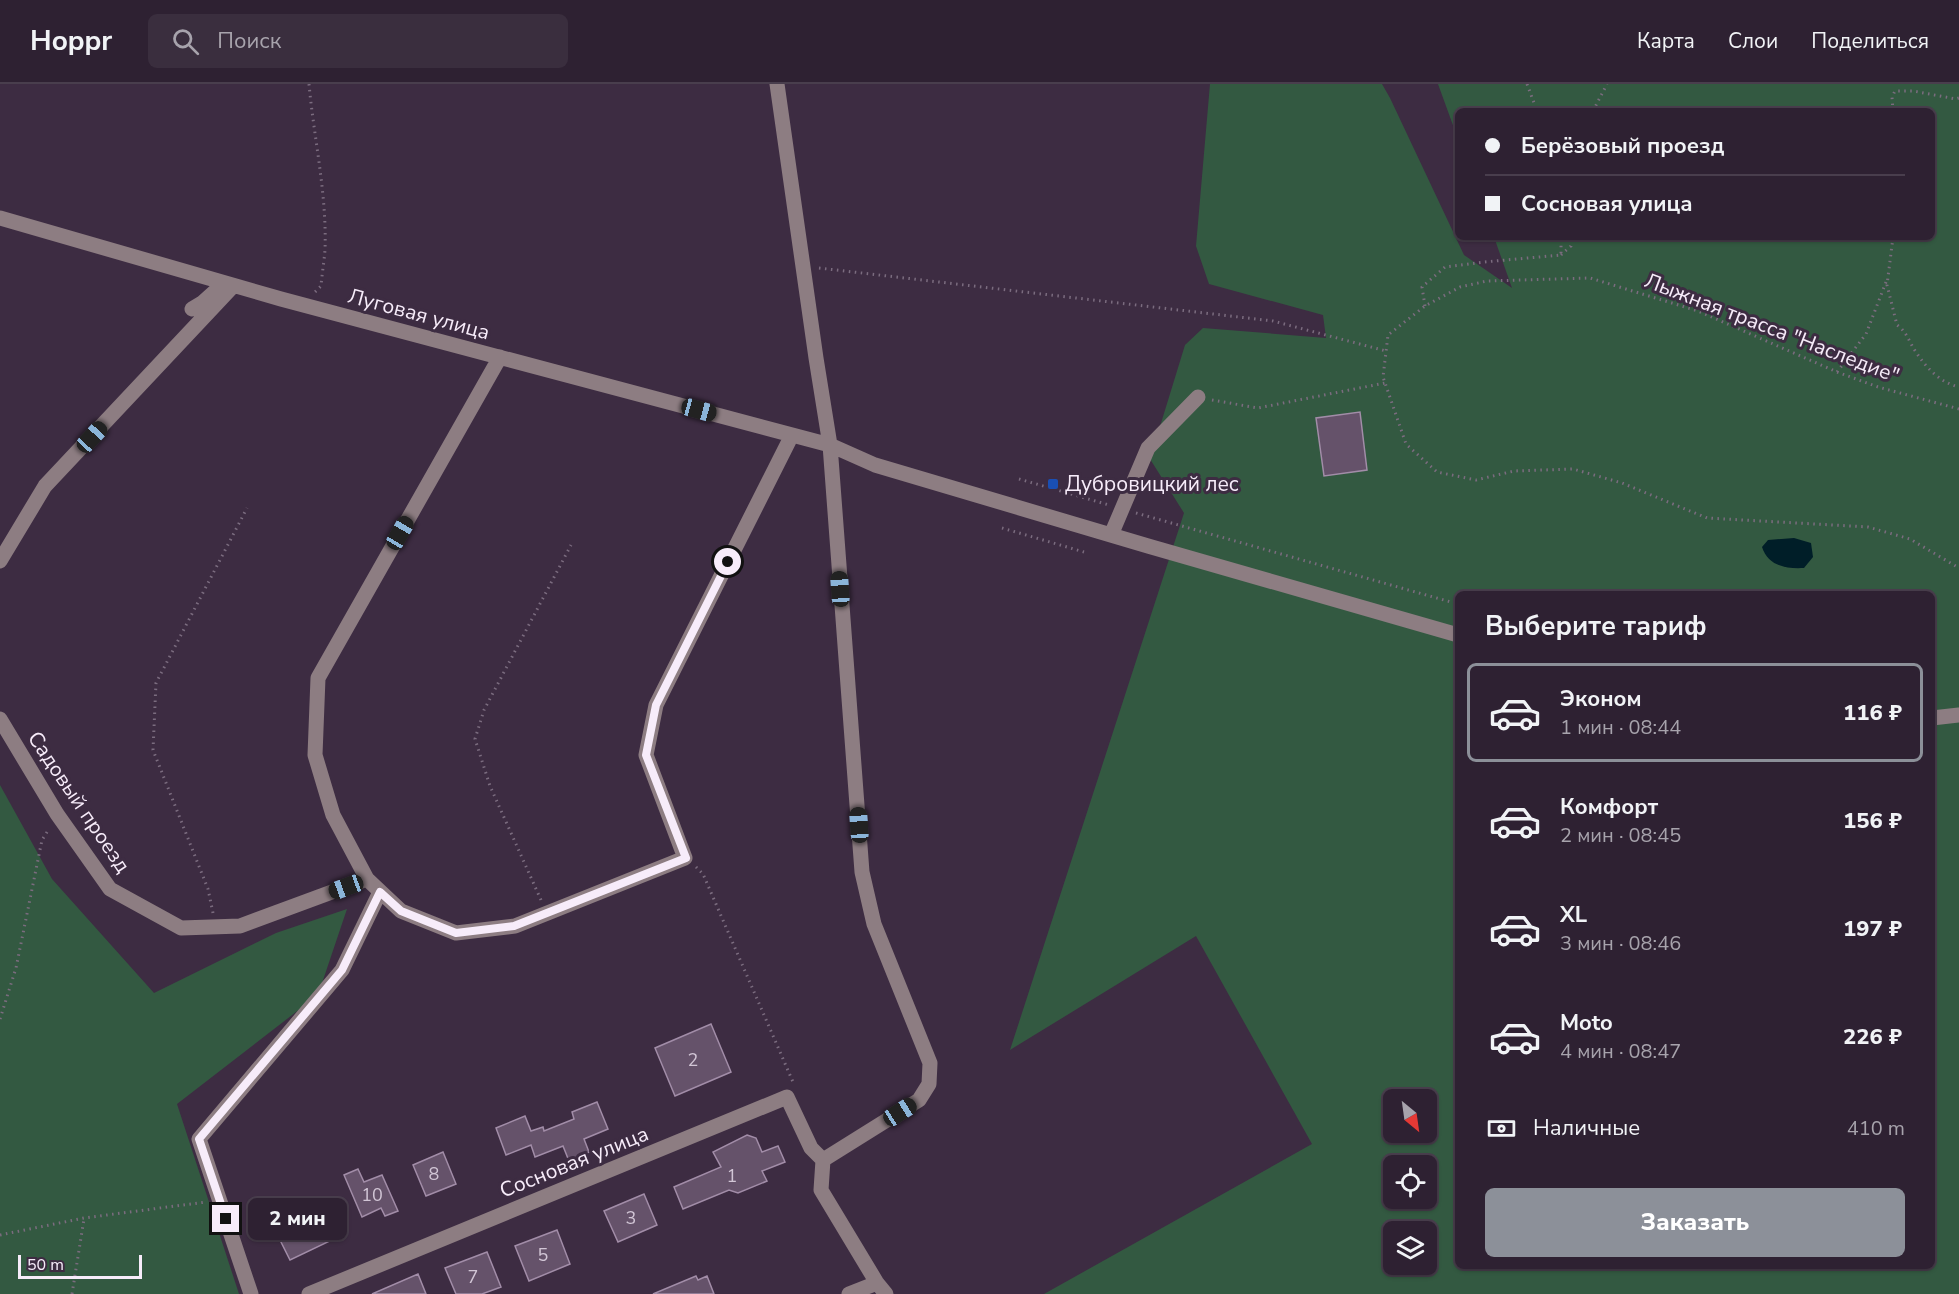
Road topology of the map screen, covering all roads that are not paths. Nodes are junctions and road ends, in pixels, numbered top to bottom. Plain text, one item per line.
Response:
1 (777, 84) edge
2 (0, 218) edge
3 (228, 284) junction
4 (192, 309) dead end
5 (500, 357) junction
6 (1198, 397) road end
7 (792, 435) junction
8 (830, 445) junction
9 (1111, 535) junction
10 (0, 561) edge
11 (1455, 634) edge
12 (1959, 715) edge
13 (1935, 718) edge
14 (0, 719) edge
15 (367, 879) junction
16 (380, 892) junction
17 (823, 1160) junction
18 (881, 1288) edge
19 (251, 1294) edge
20 (309, 1294) edge
21 (849, 1294) edge

1 - 8 street
2 - 3 street, Луговая улица
3 - 4 street
3 - 5 street, Луговая улица
3 - 10 street
5 - 7 street, Луговая улица
5 - 15 street
6 - 9 street
7 - 8 street, Луговая улица
7 - 16 street
8 - 9 street, Луговая улица
8 - 17 street
9 - 11 street, Луговая улица
12 - 13 street
14 - 15 street, Садовый проезд
15 - 16 street
16 - 19 street
17 - 18 street
17 - 20 street, Сосновая улица
18 - 21 street

